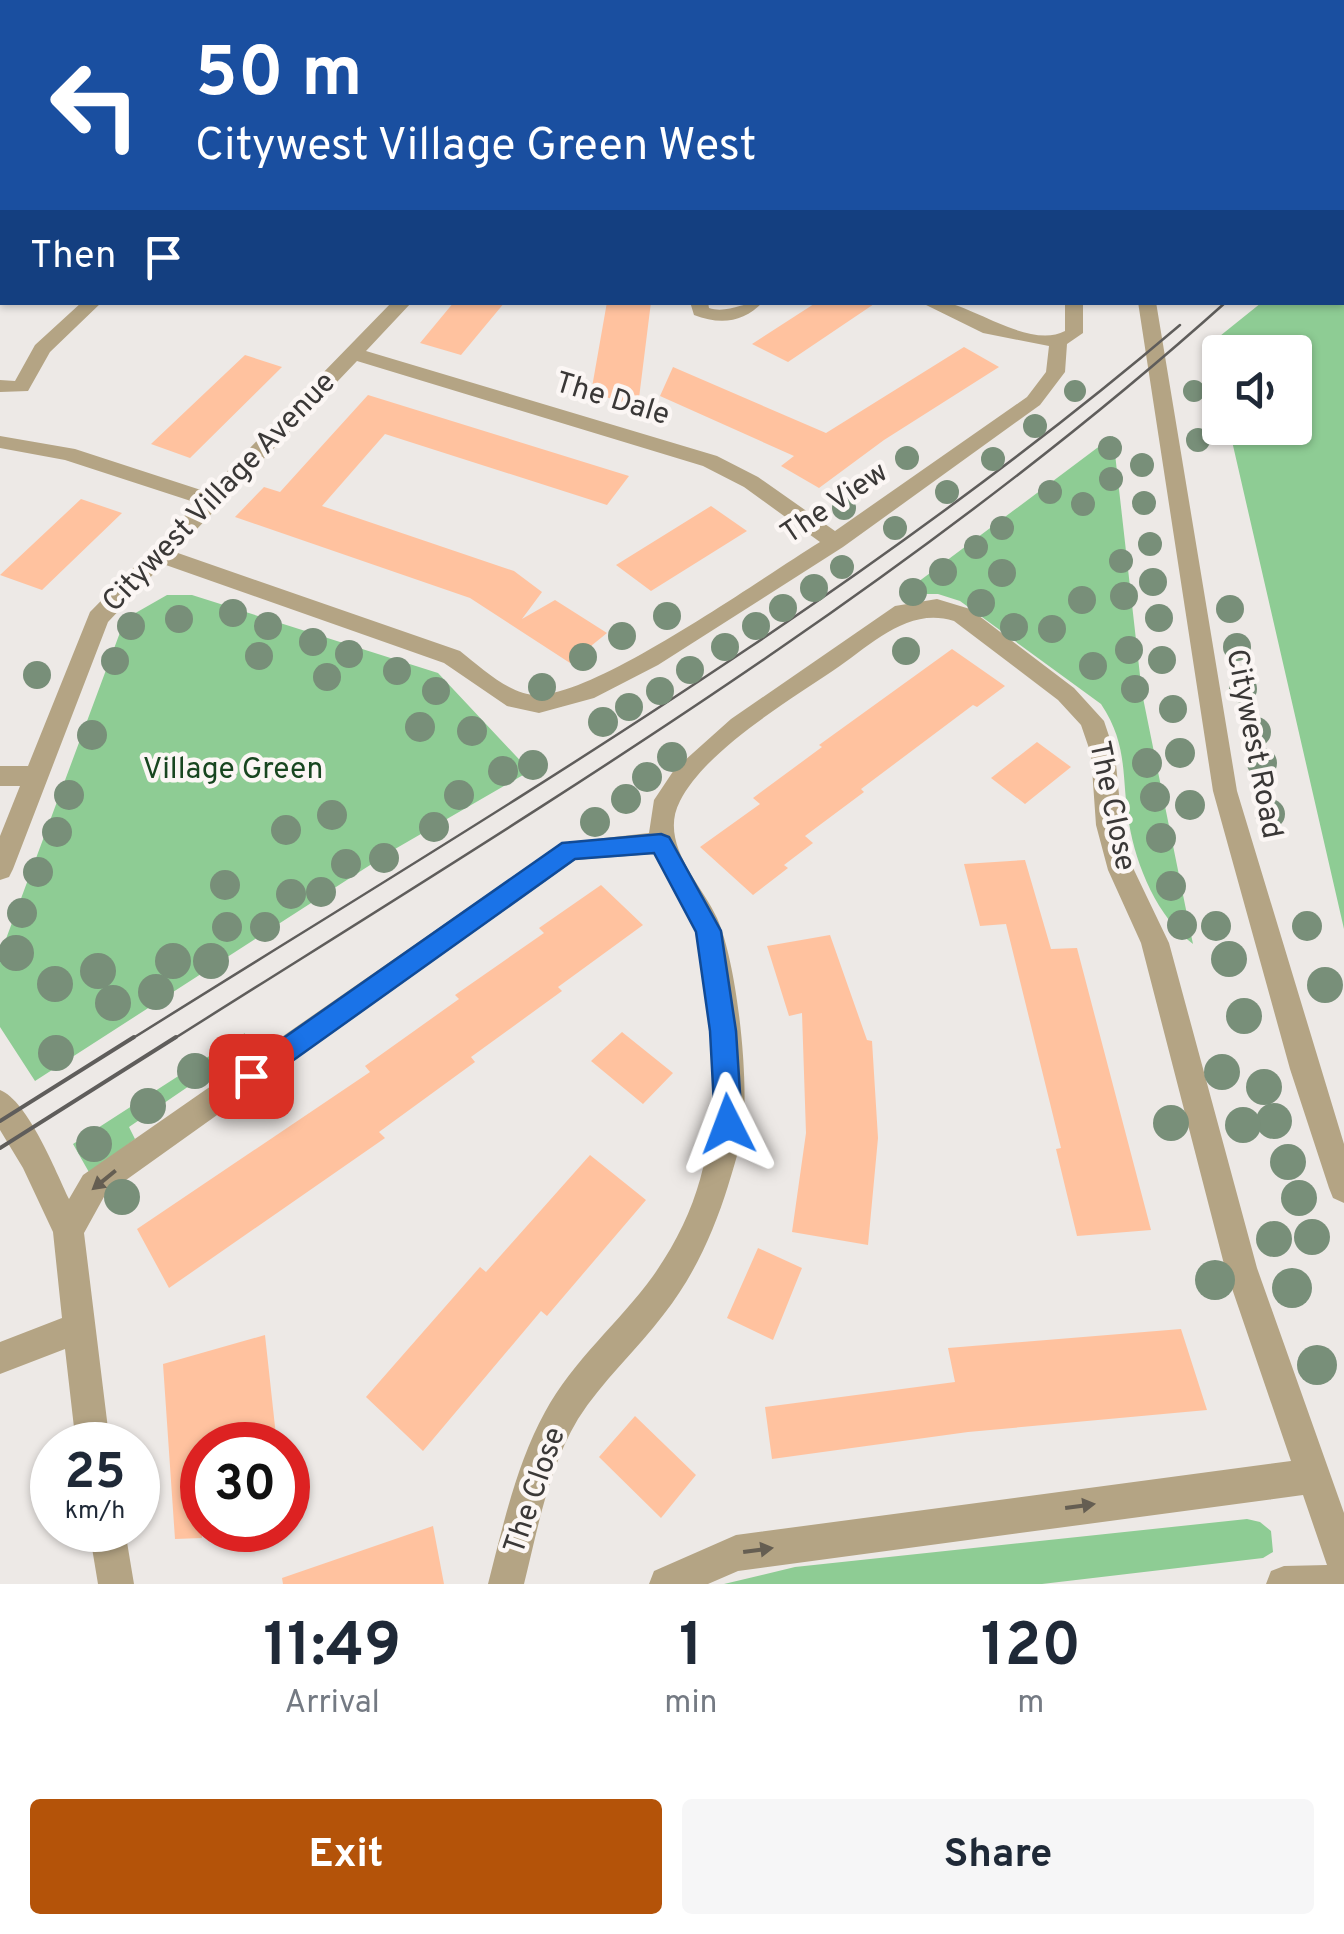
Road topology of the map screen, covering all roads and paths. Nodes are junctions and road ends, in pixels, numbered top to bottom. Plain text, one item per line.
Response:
1 (90, 305) edge
2 (400, 305) edge
3 (699, 305) edge
4 (750, 305) edge
5 (936, 305) edge
6 (1074, 305) edge
7 (1147, 305) edge
8 (1058, 342) junction
9 (354, 354) junction
10 (0, 386) edge
11 (0, 442) edge
12 (210, 500) junction
13 (835, 542) junction
14 (158, 554) junction
15 (0, 776) edge
16 (34, 776) junction
17 (661, 843) junction
18 (0, 868) edge
19 (0, 1104) edge
20 (1344, 1188) edge
21 (68, 1231) junction
22 (78, 1328) junction
23 (0, 1358) edge
24 (90, 1422) edge
25 (1312, 1476) junction
26 (111, 1552) edge
27 (1344, 1564) edge
28 (1344, 1582) edge
29 (116, 1584) edge
30 (506, 1584) edge
31 (667, 1584) edge
32 (1284, 1584) edge

1 - 10 street
2 - 9 street, Citywest Village Avenue
3 - 4 street
5 - 8 street
6 - 8 street, The View
7 - 20 street, Citywest Road
8 - 13 street, The View
9 - 12 street, Citywest Village Avenue
9 - 13 street, The Dale
11 - 12 street
12 - 14 street, Citywest Village Avenue
13 - 14 street, The View
14 - 16 street, Citywest Village Avenue
15 - 16 street
16 - 18 street, Citywest Village Avenue
17 -> 21 street
17 - 25 street, The Close
17 - 30 street, The Close
19 - 21 street
21 - 22 street
22 - 23 street
22 - 24 street
25 - 27 street, The Close
31 -> 25 street
26 - 29 street
28 - 32 street

